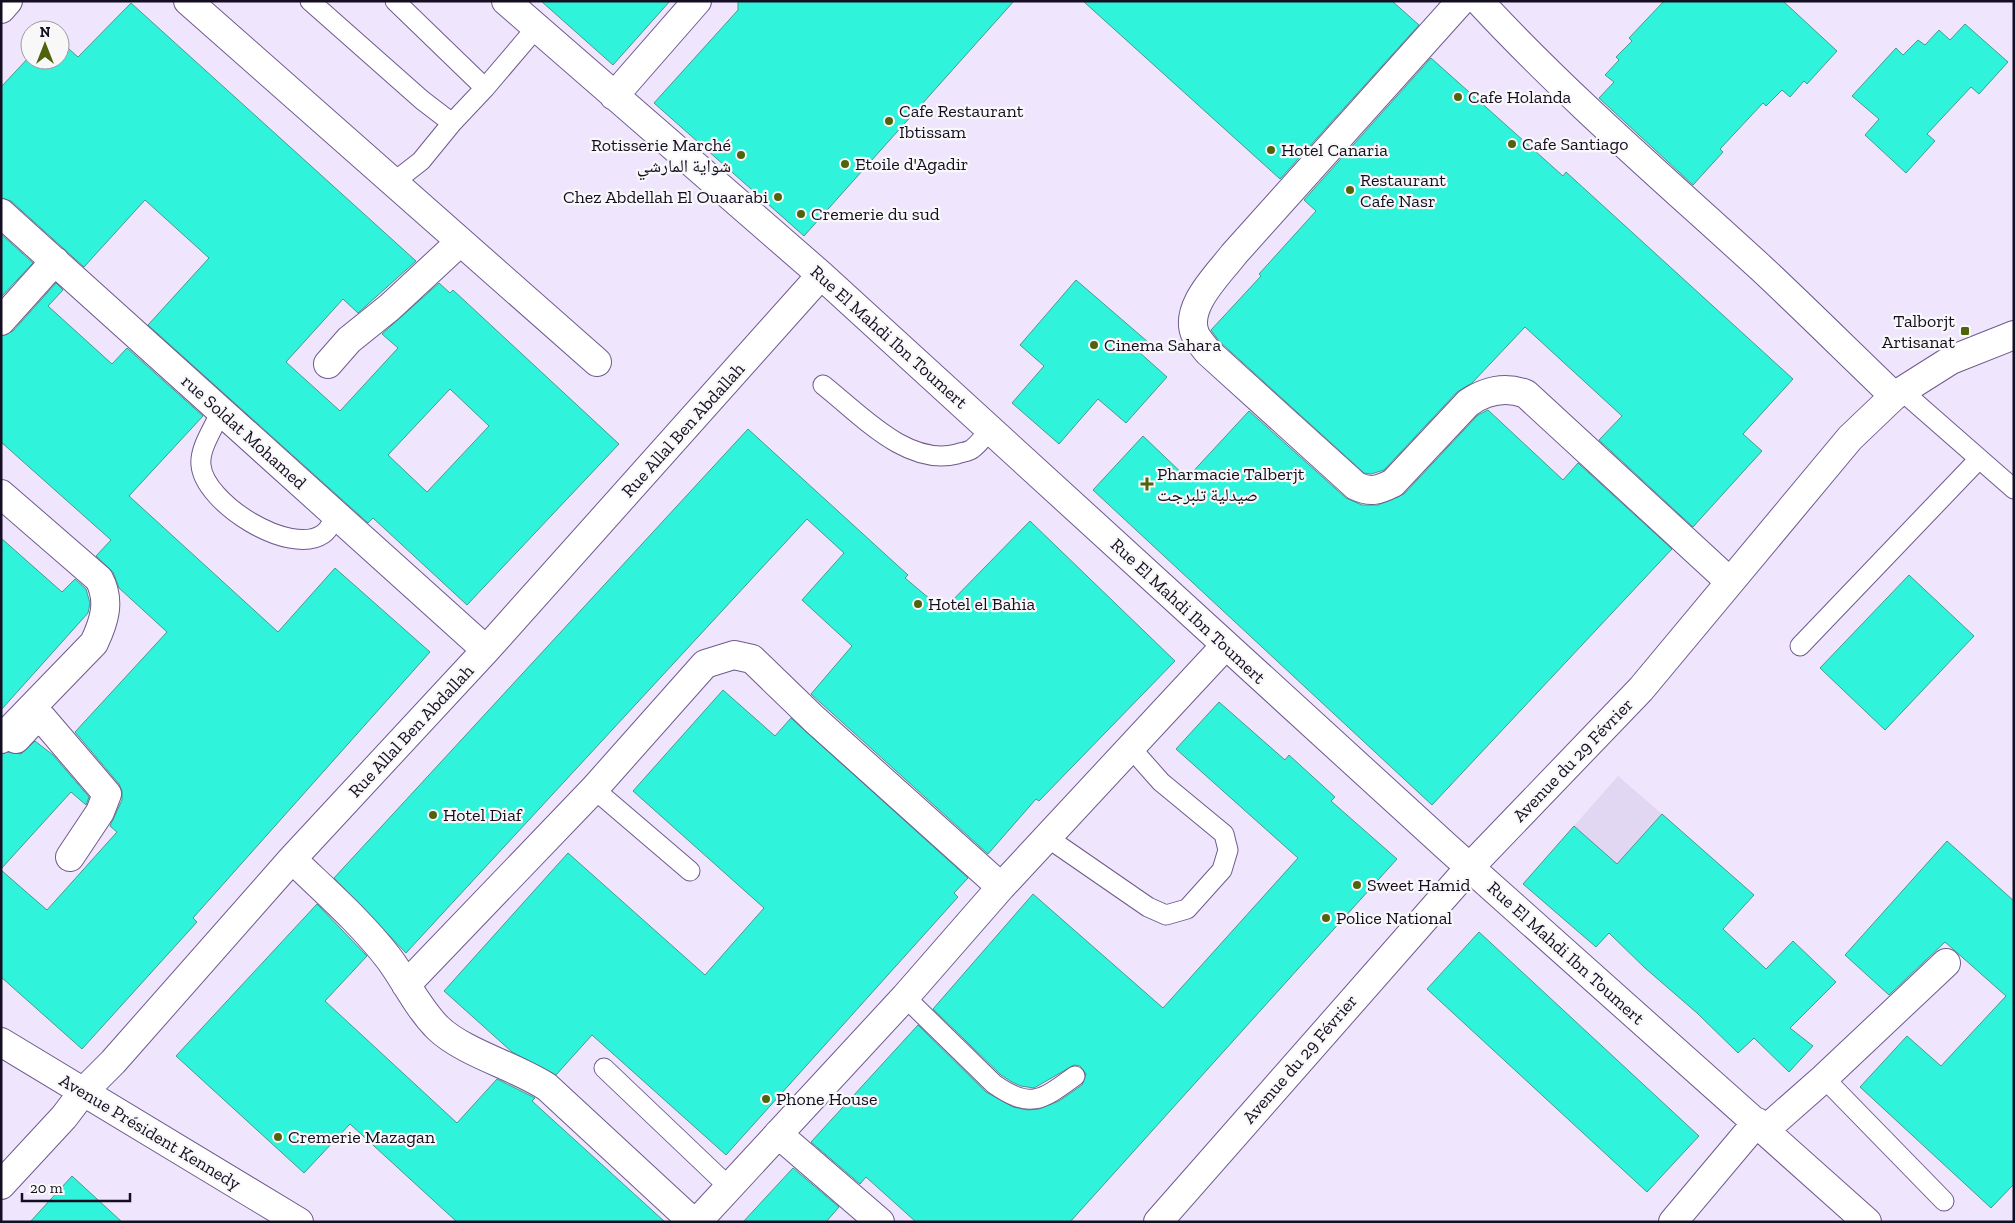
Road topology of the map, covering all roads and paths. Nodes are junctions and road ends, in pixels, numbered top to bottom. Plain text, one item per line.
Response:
1 (8, 1) edge
2 (188, 1) edge
3 (310, 1) edge
4 (395, 1) edge
5 (506, 1) edge
6 (697, 1) edge
7 (1461, 1) edge
8 (1479, 1) edge
9 (1, 9) edge
10 (536, 28) junction
11 (485, 88) junction
12 (614, 96) junction
13 (452, 123) junction
14 (394, 182) junction
15 (1, 213) edge
16 (460, 242) junction
17 (55, 261) junction
18 (821, 275) junction
19 (1, 321) edge
20 (2014, 335) edge
21 (596, 362) dead end
22 (328, 364) dead end
23 (823, 385) dead end
24 (1898, 393) junction
25 (222, 412) junction
26 (991, 429) junction
27 (1979, 458) junction
28 (2014, 489) edge
29 (1, 494) edge
30 (337, 515) junction
31 (1729, 581) junction
32 (1225, 646) junction
33 (1800, 646) dead end
34 (486, 650) junction
35 (1, 739) edge
36 (1130, 747) junction
37 (1, 755) edge
38 (594, 789) junction
39 (1048, 838) junction
40 (70, 857) dead end
41 (292, 858) junction
42 (1470, 867) junction
43 (690, 871) dead end
44 (1002, 887) junction
45 (1946, 963) dead end
46 (406, 985) junction
47 (905, 997) junction
48 (1, 1042) edge
49 (604, 1068) dead end
50 (1075, 1076) dead end
51 (1824, 1078) junction
52 (83, 1092) junction
53 (1761, 1126) junction
54 (778, 1134) junction
55 (1, 1185) edge
56 (729, 1187) junction
57 (1944, 1201) dead end
58 (299, 1222) edge
59 (695, 1222) edge
60 (880, 1222) edge
61 (1158, 1222) edge
62 (1673, 1222) edge
63 (1868, 1222) edge

1 - 9 street
2 - 14 street
3 - 13 lane
4 - 11 lane
5 - 10 street, Rue El Mahdi Ibn Toumert
6 - 12 street
7 - 31 street
8 - 24 street
10 - 11 lane
10 - 12 street, Rue El Mahdi Ibn Toumert
11 - 13 lane
12 - 18 street, Rue El Mahdi Ibn Toumert
13 - 14 lane
14 - 16 street
15 - 17 street, rue Soldat Mohamed
16 - 21 street
16 - 22 street
17 - 19 street
17 - 25 street, rue Soldat Mohamed
18 - 26 street, Rue El Mahdi Ibn Toumert
18 - 34 street, Rue Allal Ben Abdallah
20 - 24 street, Avenue du 29 Février
23 - 26 lane
24 - 27 lane
24 - 31 street, Avenue du 29 Février
25 - 30 street, rue Soldat Mohamed
25 - 30 lane
26 - 32 street, Rue El Mahdi Ibn Toumert
27 - 28 lane
27 - 33 lane
29 - 35 street
30 - 34 street, rue Soldat Mohamed
31 - 42 street, Avenue du 29 Février
32 - 36 street
32 - 42 street, Rue El Mahdi Ibn Toumert
34 - 41 street, Rue Allal Ben Abdallah
36 - 39 street
36 - 39 lane
37 - 40 street
38 - 43 lane
38 - 44 street
38 - 46 street
39 - 44 street
41 - 46 street
41 - 52 street, Rue Allal Ben Abdallah
42 - 53 street, Rue El Mahdi Ibn Toumert
42 - 61 street, Avenue du 29 Février
44 - 47 street
45 - 51 street
46 - 59 street
47 - 50 lane
47 - 54 street
48 - 52 street, Avenue Président Kennedy
49 - 56 lane
51 - 53 street
51 - 57 lane
52 - 55 street, Rue Allal Ben Abdallah
52 - 58 street, Avenue Président Kennedy
53 - 62 street
53 - 63 street, Rue El Mahdi Ibn Toumert
54 - 56 street
54 - 60 street
56 - 59 street

